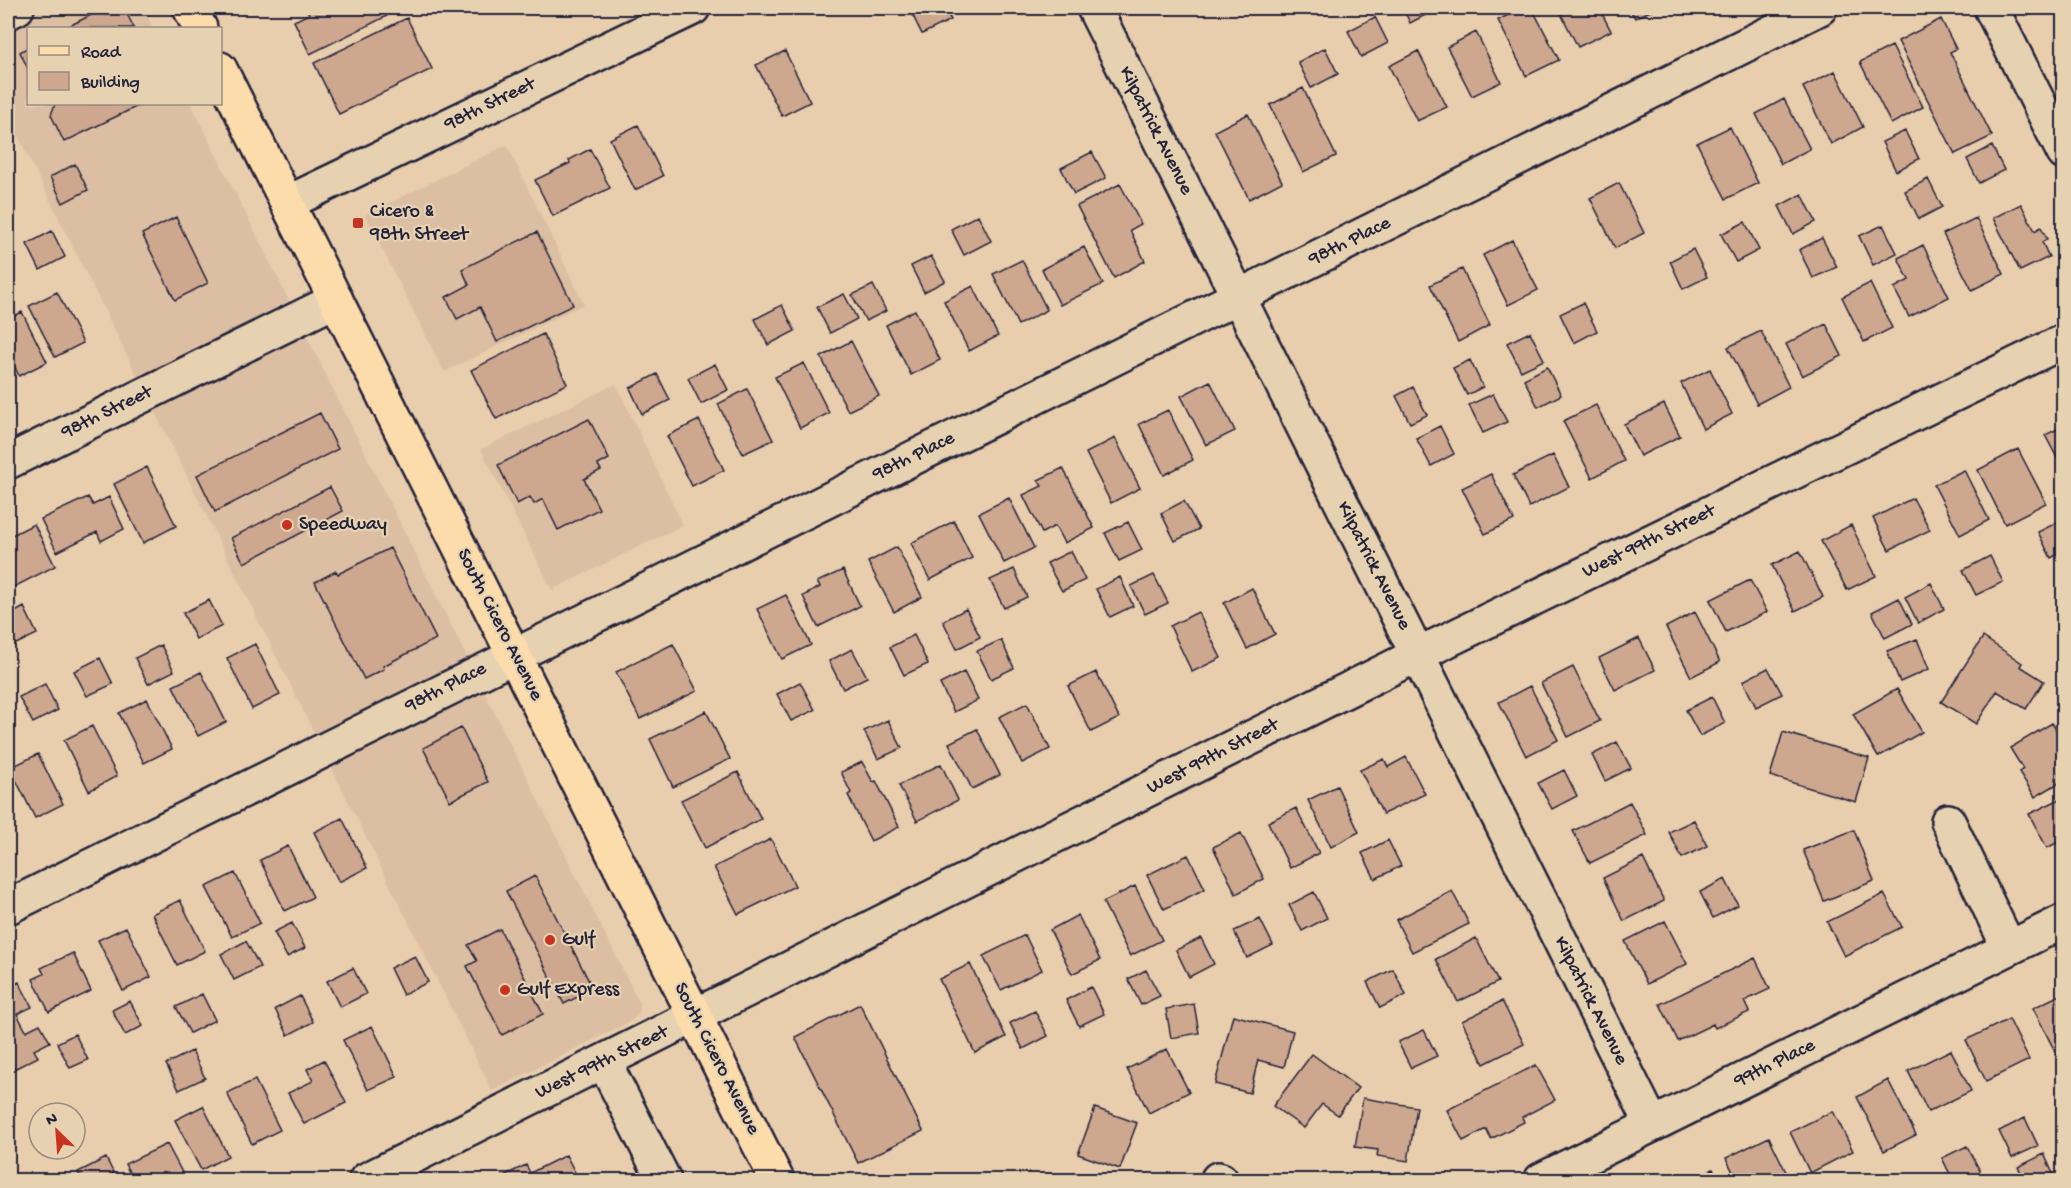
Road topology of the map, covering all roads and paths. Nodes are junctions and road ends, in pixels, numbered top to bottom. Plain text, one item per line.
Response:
1 (17, 8) edge
2 (190, 8) edge
3 (693, 8) edge
4 (1094, 8) edge
5 (1820, 8) edge
6 (1991, 8) edge
7 (8, 12) edge
8 (200, 27) edge
9 (222, 73) edge
10 (2064, 153) edge
11 (287, 203) junction
12 (1239, 297) junction
13 (336, 300) junction
14 (2064, 341) edge
15 (8, 462) edge
16 (513, 654) junction
17 (1417, 655) junction
18 (1948, 821) dead end
19 (8, 907) edge
20 (2064, 921) edge
21 (2008, 948) junction
22 (695, 1017) junction
23 (604, 1062) junction
24 (1652, 1124) junction
25 (366, 1180) edge
26 (664, 1180) edge
27 (777, 1180) edge
28 (1541, 1180) edge

1 - 7 street
2 - 8 main road
3 - 11 street, 98th Street
4 - 12 street, Kilpatrick Avenue
5 - 12 street, 98th Place
6 - 10 street
9 - 11 main road, South Cicero Avenue
11 - 13 main road, South Cicero Avenue
12 - 16 street, 98th Place
12 - 17 street, Kilpatrick Avenue
13 - 15 street, 98th Street
13 - 16 main road, South Cicero Avenue
14 - 17 street, West 99th Street
16 - 19 street, 98th Place
16 - 22 main road, South Cicero Avenue
17 - 22 street, West 99th Street
17 - 24 street, Kilpatrick Avenue
18 - 21 street
20 - 21 street, 99th Place
21 - 24 street, 99th Place
22 - 23 street, West 99th Street
22 - 27 main road, South Cicero Avenue
23 - 25 street, West 99th Street
23 - 26 street
24 - 28 street, 99th Place

